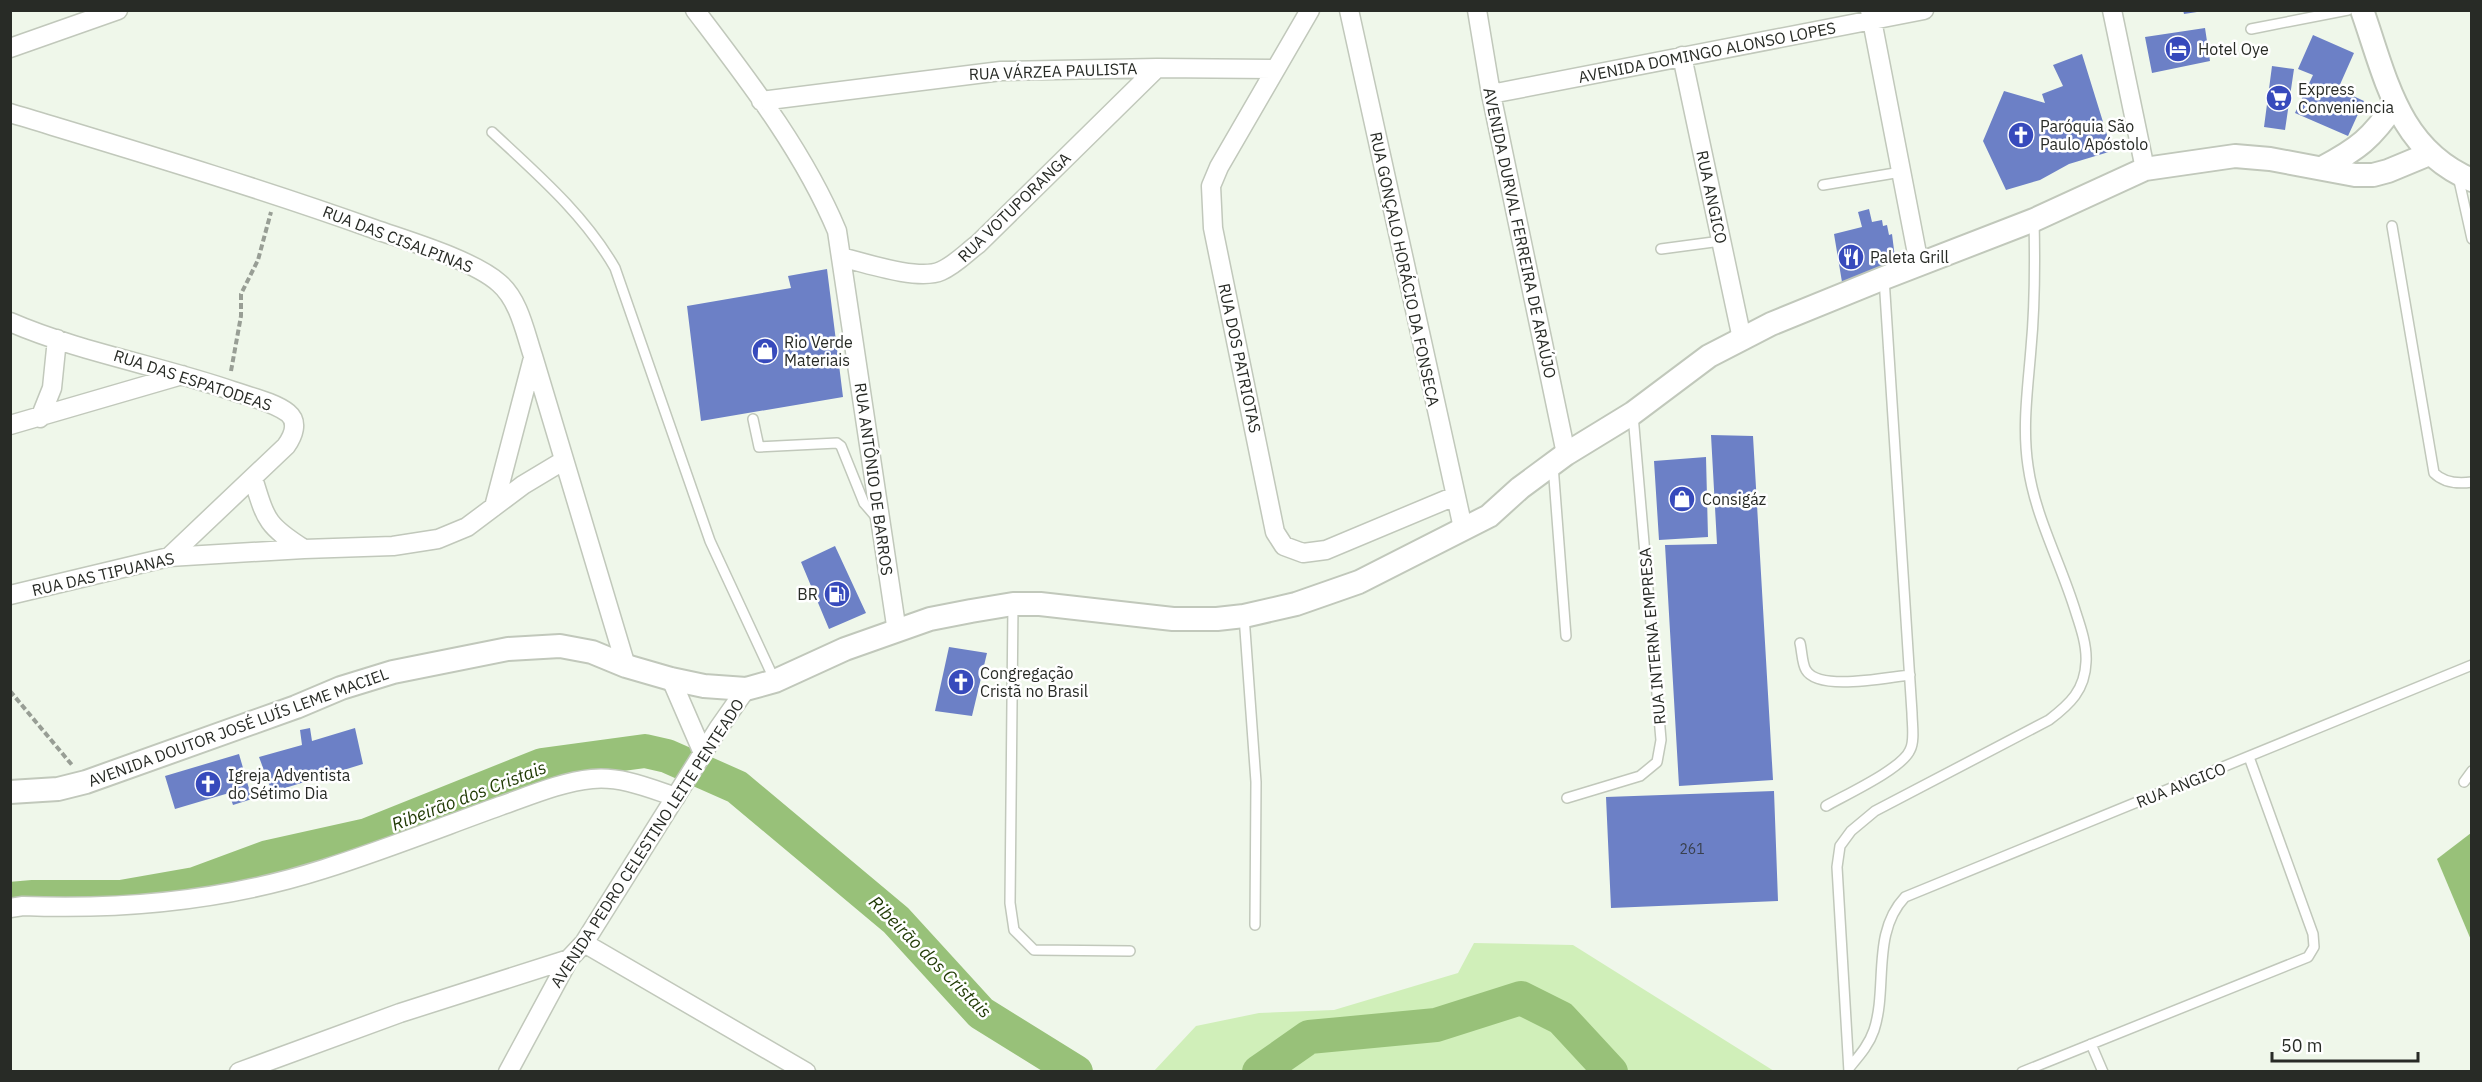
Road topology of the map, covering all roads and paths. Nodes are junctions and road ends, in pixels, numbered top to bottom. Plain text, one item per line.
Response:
1 (118, 10) edge
2 (695, 10) edge
3 (1310, 10) edge
4 (1349, 10) edge
5 (1477, 10) edge
6 (1924, 10) edge
7 (2112, 10) edge
8 (2348, 10) edge
9 (2362, 10) edge
10 (1871, 15) edge
11 (2251, 29) dead end
12 (12, 49) edge
13 (1682, 56) junction
14 (1157, 68) junction
15 (1276, 69) junction
16 (1491, 94) junction
17 (761, 101) junction
18 (2395, 104) junction
19 (10, 113) edge
20 (492, 132) dead end
21 (2429, 154) junction
22 (2322, 168) junction
23 (2145, 170) junction
24 (1901, 172) junction
25 (2464, 177) edge
26 (1823, 185) dead end
27 (276, 194) junction
28 (2034, 220) junction
29 (2392, 226) dead end
30 (2472, 239) edge
31 (1722, 241) junction
32 (1661, 249) dead end
33 (841, 258) junction
34 (1919, 264) junction
35 (1884, 278) junction
36 (10, 322) edge
37 (57, 339) junction
38 (1742, 339) junction
39 (533, 356) junction
40 (182, 375) junction
41 (227, 389) junction
42 (1633, 413) junction
43 (40, 418) junction
44 (753, 419) dead end
45 (10, 425) edge
46 (1559, 459) junction
47 (563, 461) junction
48 (253, 477) junction
49 (2472, 482) edge
50 (1455, 496) junction
51 (494, 507) junction
52 (880, 522) junction
53 (1463, 528) junction
54 (304, 549) junction
55 (169, 557) junction
56 (10, 595) edge
57 (1013, 604) junction
58 (1244, 616) junction
59 (897, 632) junction
60 (1566, 636) dead end
61 (1800, 643) dead end
62 (2472, 665) edge
63 (626, 666) junction
64 (1910, 675) junction
65 (671, 679) junction
66 (775, 681) junction
67 (746, 689) junction
68 (10, 691) edge
69 (702, 755) junction
70 (2249, 757) junction
71 (2472, 771) edge
72 (86, 782) junction
73 (2464, 782) dead end
74 (680, 791) junction
75 (10, 792) edge
76 (1567, 798) dead end
77 (1826, 806) dead end
78 (10, 908) edge
79 (1255, 925) dead end
80 (584, 943) junction
81 (1130, 951) dead end
82 (569, 959) junction
83 (2091, 1044) junction
84 (1849, 1070) edge
85 (239, 1071) edge
86 (508, 1071) edge
87 (806, 1071) edge
88 (2022, 1071) edge
89 (2103, 1071) edge

1 - 12 street
2 - 17 street, RUA ANTÔNIO DE BARROS
3 - 15 street, RUA DOS PATRIOTAS
4 - 50 street, RUA GONÇALO HORÁCIO DA FONSECA
5 - 16 street, AVENIDA DURVAL FERREIRA DE ARAÚJO
6 - 10 street, AVENIDA DOMINGO ALONSO LOPES
7 - 23 street
8 - 11 lane
9 - 18 street
10 - 13 street, AVENIDA DOMINGO ALONSO LOPES
10 - 24 street
13 - 16 street, AVENIDA DOMINGO ALONSO LOPES
13 - 31 street, RUA ANGICO
14 - 15 street, RUA VÁRZEA PAULISTA
14 - 17 street, RUA VÁRZEA PAULISTA
14 - 33 street, RUA VOTUPORANGA
15 - 50 street, RUA DOS PATRIOTAS
16 - 46 street, AVENIDA DURVAL FERREIRA DE ARAÚJO
17 - 33 street, RUA ANTÔNIO DE BARROS
18 - 21 street
18 - 22 street
19 - 27 street, RUA DAS CISALPINAS
20 - 66 lane
21 - 22 street, AVENIDA PEDRO CELESTINO LEITE PENTEADO
21 - 25 street
22 - 23 street, AVENIDA PEDRO CELESTINO LEITE PENTEADO
23 - 28 street, AVENIDA PEDRO CELESTINO LEITE PENTEADO
24 - 26 lane
24 - 34 street
25 - 30 lane
27 - 39 street, RUA DAS CISALPINAS
27 - 41 path
28 - 34 street, AVENIDA PEDRO CELESTINO LEITE PENTEADO
28 - 84 lane
29 - 49 lane
31 - 32 lane
31 - 38 street, RUA ANGICO
33 - 52 street, RUA ANTÔNIO DE BARROS
34 - 35 street, AVENIDA PEDRO CELESTINO LEITE PENTEADO
35 - 38 street, AVENIDA PEDRO CELESTINO LEITE PENTEADO
35 - 64 lane
36 - 37 street, RUA DAS ESPATODEAS
37 - 40 street, RUA DAS ESPATODEAS
37 - 43 street
38 - 42 street, AVENIDA PEDRO CELESTINO LEITE PENTEADO
39 - 47 street, RUA DAS CISALPINAS
39 - 51 street
40 - 41 street, RUA DAS ESPATODEAS
40 - 43 street
41 - 48 street, RUA DAS ESPATODEAS
42 - 46 street, AVENIDA PEDRO CELESTINO LEITE PENTEADO
42 - 76 lane, RUA INTERNA EMPRESA
43 - 45 street
44 - 52 lane
46 - 53 street, AVENIDA PEDRO CELESTINO LEITE PENTEADO
46 - 60 lane
47 - 51 street, RUA DAS TIPUANAS
47 - 63 street, RUA DAS CISALPINAS
48 - 54 street
48 - 55 street, RUA DAS ESPATODEAS
50 - 53 street, RUA GONÇALO HORÁCIO DA FONSECA
51 - 54 street, RUA DAS TIPUANAS
52 - 59 street, RUA ANTÔNIO DE BARROS
53 - 58 street, AVENIDA PEDRO CELESTINO LEITE PENTEADO
54 - 55 street, RUA DAS TIPUANAS
55 - 56 street, RUA DAS TIPUANAS
57 - 58 street, AVENIDA PEDRO CELESTINO LEITE PENTEADO
57 - 59 street, AVENIDA PEDRO CELESTINO LEITE PENTEADO
57 - 81 lane
58 - 79 lane
59 - 66 street, AVENIDA PEDRO CELESTINO LEITE PENTEADO
61 - 64 lane
62 - 70 lane, RUA ANGICO
63 - 65 street, AVENIDA DOUTOR JOSÉ LUÍS LEME MACIEL
63 - 72 street, AVENIDA DOUTOR JOSÉ LUÍS LEME MACIEL
64 - 77 lane
65 - 67 street, AVENIDA DOUTOR JOSÉ LUÍS LEME MACIEL
65 - 69 street
66 - 67 street, AVENIDA PEDRO CELESTINO LEITE PENTEADO
67 - 69 street, AVENIDA PEDRO CELESTINO LEITE PENTEADO
68 - 72 path
69 - 74 street, AVENIDA PEDRO CELESTINO LEITE PENTEADO
70 - 83 lane
70 - 84 lane, RUA ANGICO
71 - 73 lane
72 - 75 street, AVENIDA DOUTOR JOSÉ LUÍS LEME MACIEL
74 - 78 street
74 - 80 street, AVENIDA PEDRO CELESTINO LEITE PENTEADO
80 - 82 street, AVENIDA PEDRO CELESTINO LEITE PENTEADO
80 - 87 street
82 - 85 street
82 - 86 street, AVENIDA PEDRO CELESTINO LEITE PENTEADO
83 - 88 lane
83 - 89 lane

